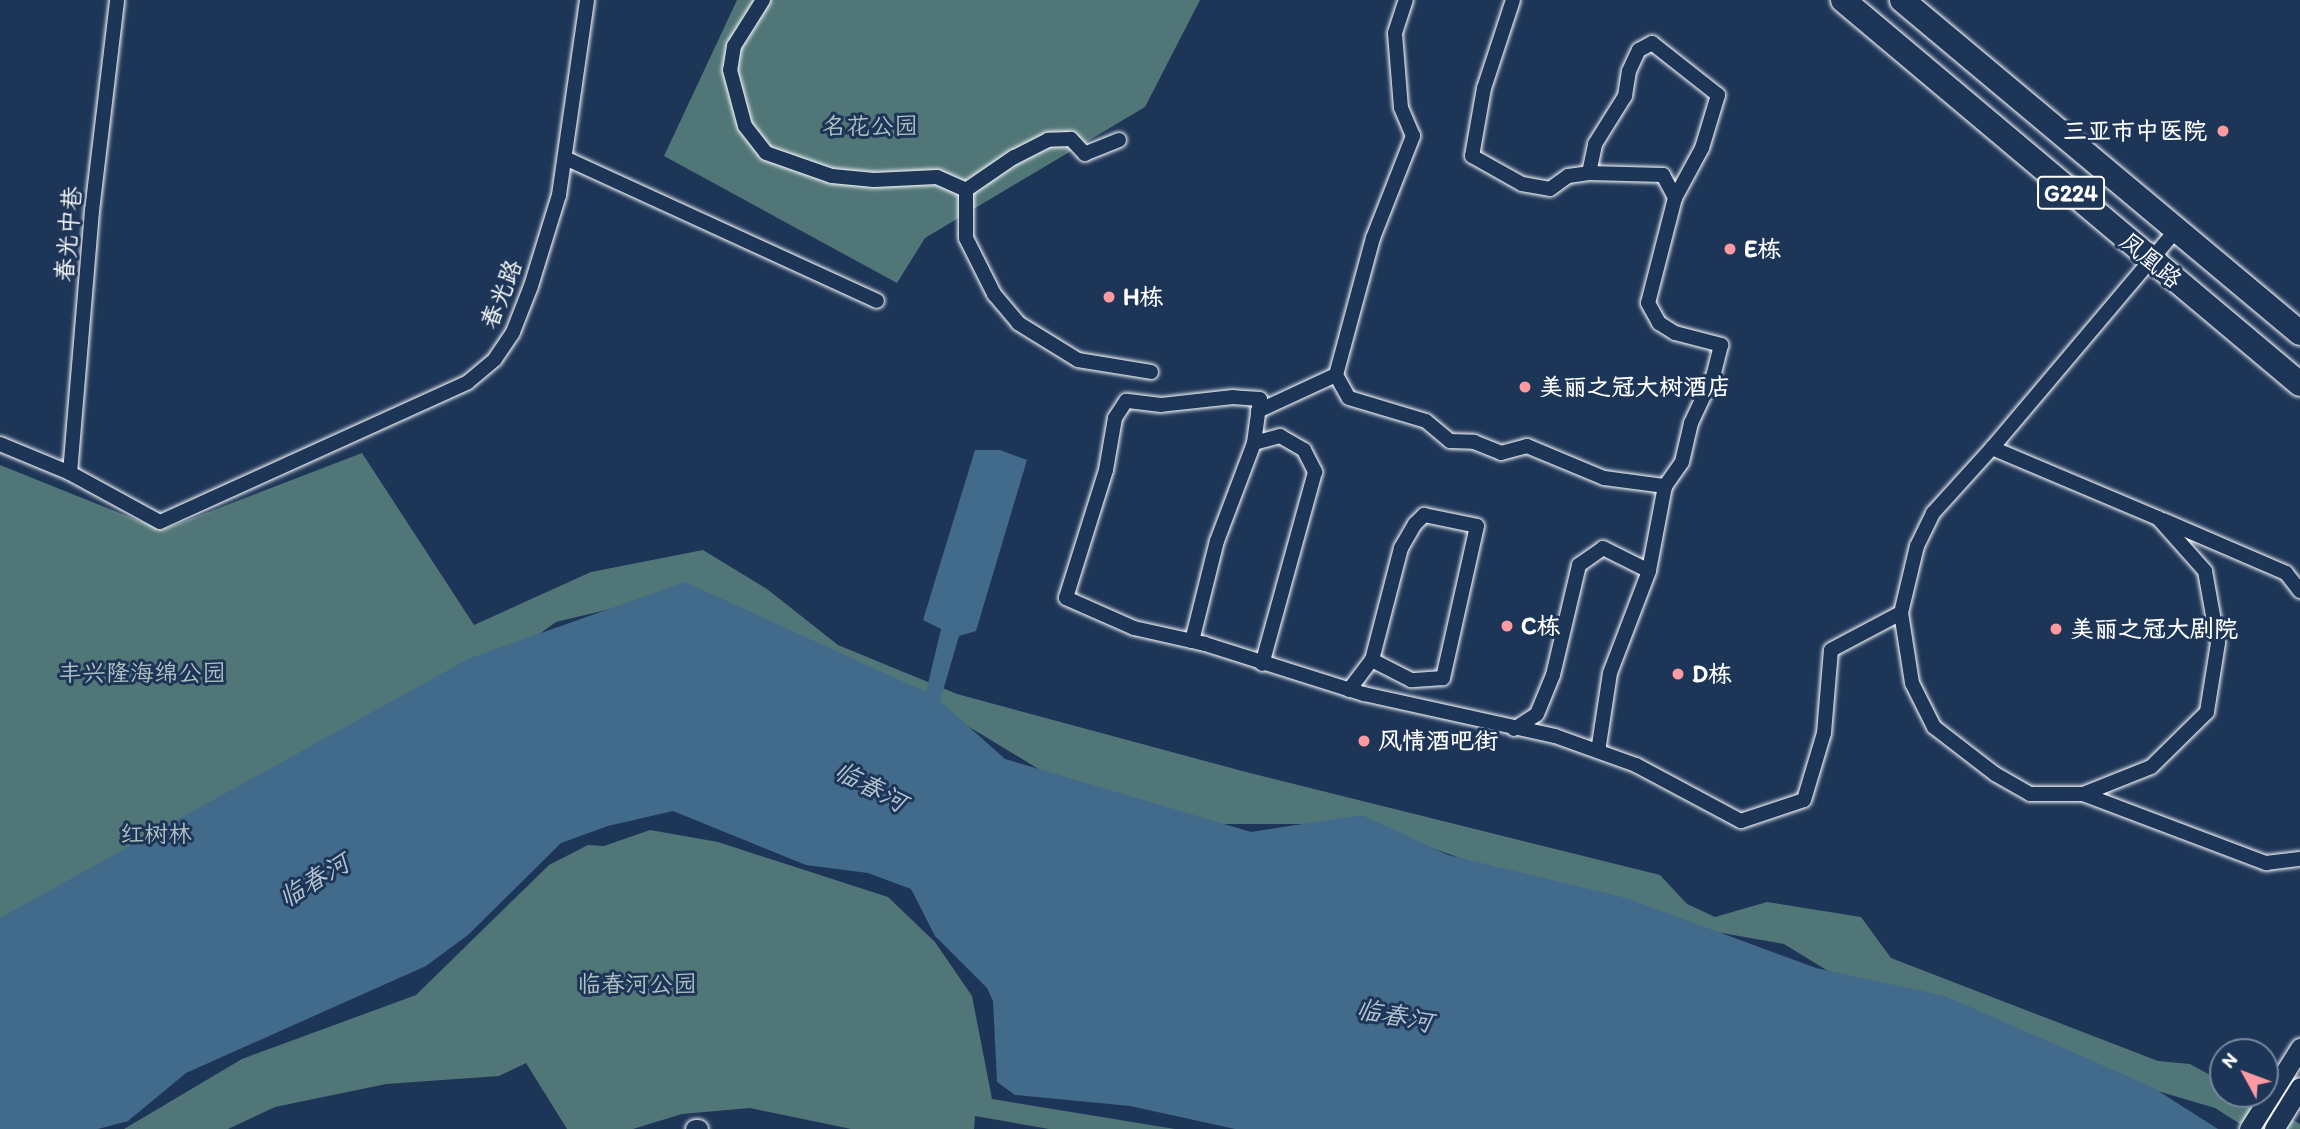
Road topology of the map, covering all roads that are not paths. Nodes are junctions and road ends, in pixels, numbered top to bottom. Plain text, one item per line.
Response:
1 (117, 0) edge
2 (587, 0) edge
3 (763, 0) edge
4 (1406, 0) edge
5 (1513, 0) edge
6 (1843, 0) edge
7 (1902, 0) edge
8 (1119, 140) dead end
9 (565, 158) junction
10 (1589, 173) junction
11 (966, 190) junction
12 (1675, 198) junction
13 (2176, 230) junction
14 (2151, 261) junction
15 (877, 301) dead end
16 (2300, 333) edge
17 (1151, 372) dead end
18 (1336, 375) junction
19 (2300, 384) edge
20 (1258, 411) junction
21 (1254, 443) junction
22 (0, 444) edge
23 (1992, 448) junction
24 (70, 473) junction
25 (1665, 486) junction
26 (2158, 518) junction
27 (1649, 571) junction
28 (2300, 591) edge
29 (1901, 613) junction
30 (1192, 641) junction
31 (1372, 660) junction
32 (1262, 664) junction
33 (1349, 690) junction
34 (1514, 729) junction
35 (1598, 751) junction
36 (2083, 794) junction
37 (2300, 859) edge
38 (2298, 1052) edge
39 (2300, 1087) edge
40 (2249, 1129) edge
41 (2274, 1129) edge

1 - 24 street, 春光中巷
2 - 9 street, 春光路
3 - 11 street
4 - 18 street
5 - 10 street
6 - 14 highway, 凤凰路 / G224
7 - 13 highway, 凤凰路 / G224
8 - 11 street
9 - 15 street
9 - 24 street, 春光路
10 - 12 street
10 - 12 street
11 - 17 street
12 - 25 street
13 - 14 street
13 - 16 highway, 凤凰路 / G224
14 - 19 highway, 凤凰路 / G224
14 - 23 street
18 - 20 street
18 - 25 street
20 - 21 street
20 - 30 street
21 - 30 street
21 - 32 street
22 - 24 street
23 - 26 street
23 - 29 street
25 - 27 street
26 - 28 street
26 - 36 street
27 - 34 street
27 - 35 street
29 - 35 street
29 - 36 street
30 - 32 street
31 - 31 street
31 - 33 street
32 - 33 street
33 - 34 street
34 - 35 street
36 - 37 street
38 - 40 main road
39 - 41 main road

